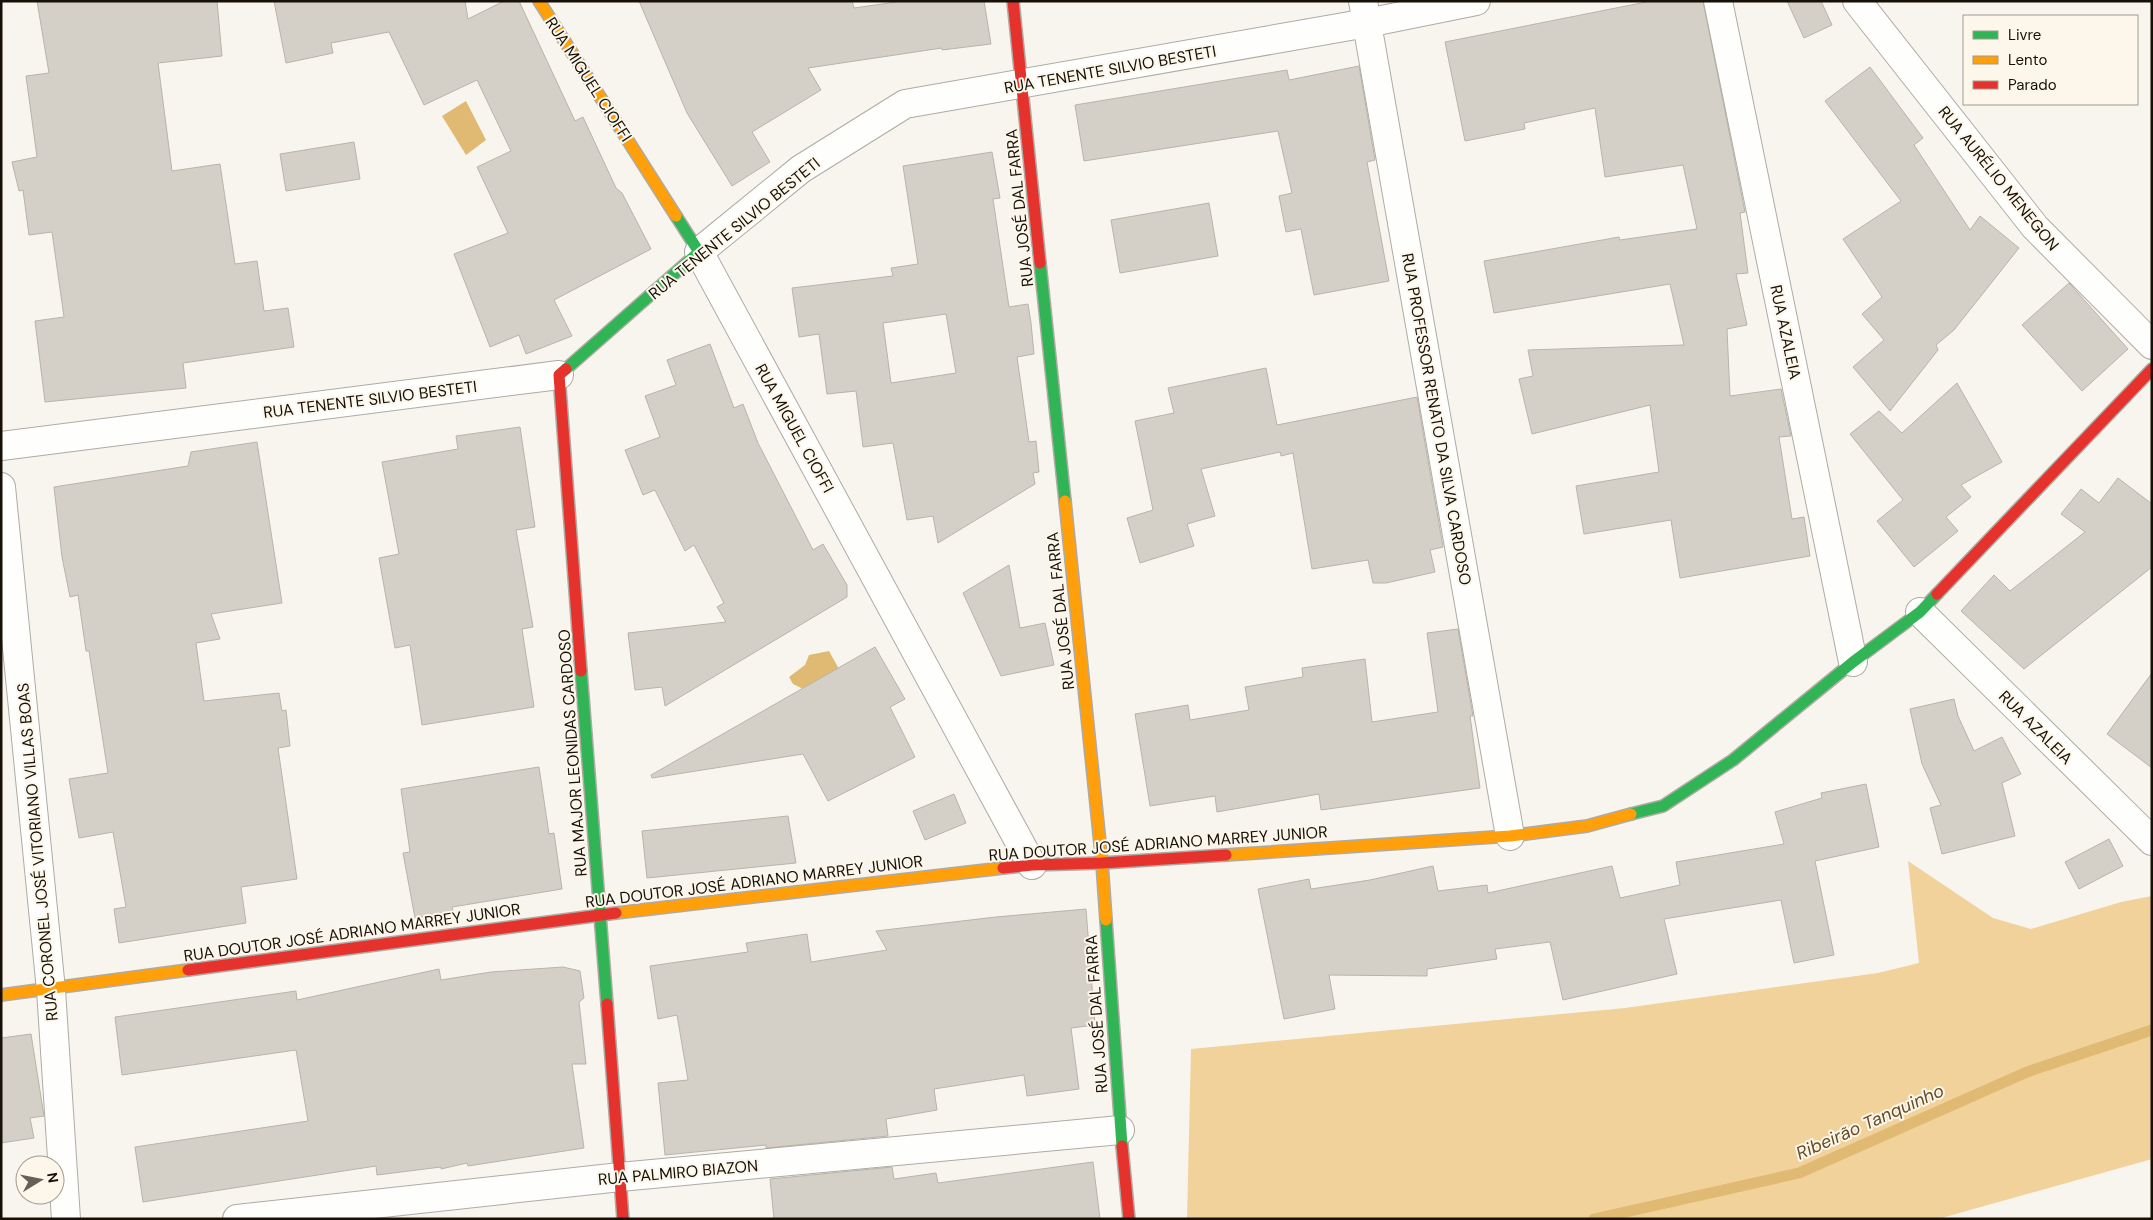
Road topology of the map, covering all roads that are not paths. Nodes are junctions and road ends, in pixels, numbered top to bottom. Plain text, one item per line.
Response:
1 (539, 1) edge
2 (1013, 1) edge
3 (1476, 1) edge
4 (1718, 1) edge
5 (1857, 1) edge
6 (1365, 12) edge
7 (1022, 84) junction
8 (700, 252) junction
9 (2152, 345) edge
10 (2152, 369) edge
11 (559, 375) junction
12 (1, 446) edge
13 (1, 486) edge
14 (1920, 612) junction
15 (1853, 662) junction
16 (1510, 836) junction
17 (2152, 841) edge
18 (1102, 863) junction
19 (1032, 865) junction
20 (601, 915) junction
21 (50, 990) junction
22 (1, 995) edge
23 (1120, 1130) junction
24 (620, 1177) junction
25 (66, 1219) edge
26 (237, 1219) edge
27 (623, 1219) edge
28 (1129, 1219) edge

1 - 8 street, RUA MIGUEL CIOFFI
2 - 7 street, RUA JOSÉ DAL FARRA
3 - 6 street, RUA TENENTE SILVIO BESTETI
4 - 15 street, RUA AZALEIA
5 - 9 street, RUA AURÉLIO MENEGON
6 - 7 street, RUA TENENTE SILVIO BESTETI
6 - 16 street, RUA PROFESSOR RENATO DA SILVA CARDOSO
7 - 8 street, RUA TENENTE SILVIO BESTETI
7 - 18 street, RUA JOSÉ DAL FARRA
8 - 11 street, RUA TENENTE SILVIO BESTETI
8 - 19 street, RUA MIGUEL CIOFFI
10 - 14 street, RUA DOUTOR JOSÉ ADRIANO MARREY JUNIOR
11 - 12 street, RUA TENENTE SILVIO BESTETI
11 - 20 street, RUA MAJOR LEONIDAS CARDOSO
13 - 21 street, RUA CORONEL JOSÉ VITORIANO VILLAS BOAS
14 - 15 street, RUA DOUTOR JOSÉ ADRIANO MARREY JUNIOR
14 - 17 street, RUA AZALEIA
15 - 16 street, RUA DOUTOR JOSÉ ADRIANO MARREY JUNIOR
16 - 18 street, RUA DOUTOR JOSÉ ADRIANO MARREY JUNIOR
18 - 19 street, RUA DOUTOR JOSÉ ADRIANO MARREY JUNIOR
18 - 23 street, RUA JOSÉ DAL FARRA
19 - 20 street, RUA DOUTOR JOSÉ ADRIANO MARREY JUNIOR
20 - 21 street, RUA DOUTOR JOSÉ ADRIANO MARREY JUNIOR
20 - 24 street, RUA MAJOR LEONIDAS CARDOSO
21 - 22 street, RUA DOUTOR JOSÉ ADRIANO MARREY JUNIOR
21 - 25 street, RUA CORONEL JOSÉ VITORIANO VILLAS BOAS
23 - 24 street, RUA PALMIRO BIAZON
23 - 28 street, RUA JOSÉ DAL FARRA
24 - 26 street, RUA PALMIRO BIAZON
24 - 27 street, RUA MAJOR LEONIDAS CARDOSO

